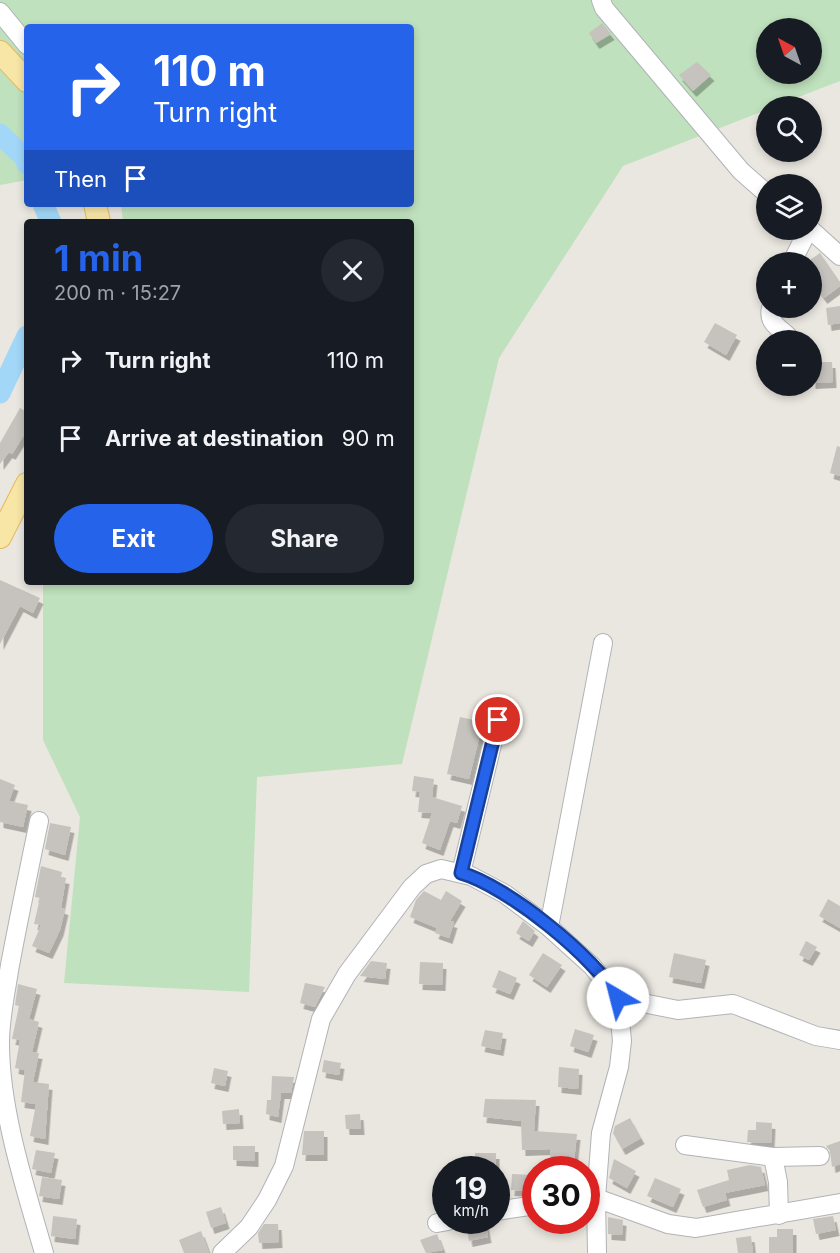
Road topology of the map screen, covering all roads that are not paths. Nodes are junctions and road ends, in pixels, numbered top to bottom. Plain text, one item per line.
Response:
1 (601, 0) edge
2 (0, 12) edge
3 (24, 41) edge
4 (0, 52) edge
5 (24, 78) edge
6 (756, 184) edge
7 (822, 240) edge
8 (840, 256) edge
9 (770, 318) edge
10 (784, 330) edge
11 (24, 490) edge
12 (0, 537) edge
13 (603, 643) dead end
14 (498, 720) dead end
15 (39, 821) dead end
16 (461, 873) junction
17 (549, 927) junction
18 (618, 998) junction
19 (840, 1040) edge
20 (685, 1145) dead end
21 (597, 1156) edge
22 (820, 1156) dead end
23 (774, 1157) junction
24 (600, 1201) edge
25 (840, 1203) edge
26 (779, 1215) junction
27 (595, 1234) edge
28 (44, 1253) edge
29 (222, 1253) edge
30 (597, 1253) edge

1 - 6 street
2 - 3 street
4 - 5 main road
7 - 8 street
9 - 10 street
11 - 12 main road
13 - 17 street
14 - 16 street
15 - 28 street
16 - 17 street
16 - 29 street
17 - 18 street
18 - 19 street
18 - 21 street
20 - 23 street
22 - 23 street
23 - 26 street
24 - 26 street
25 - 26 street
27 - 30 street

